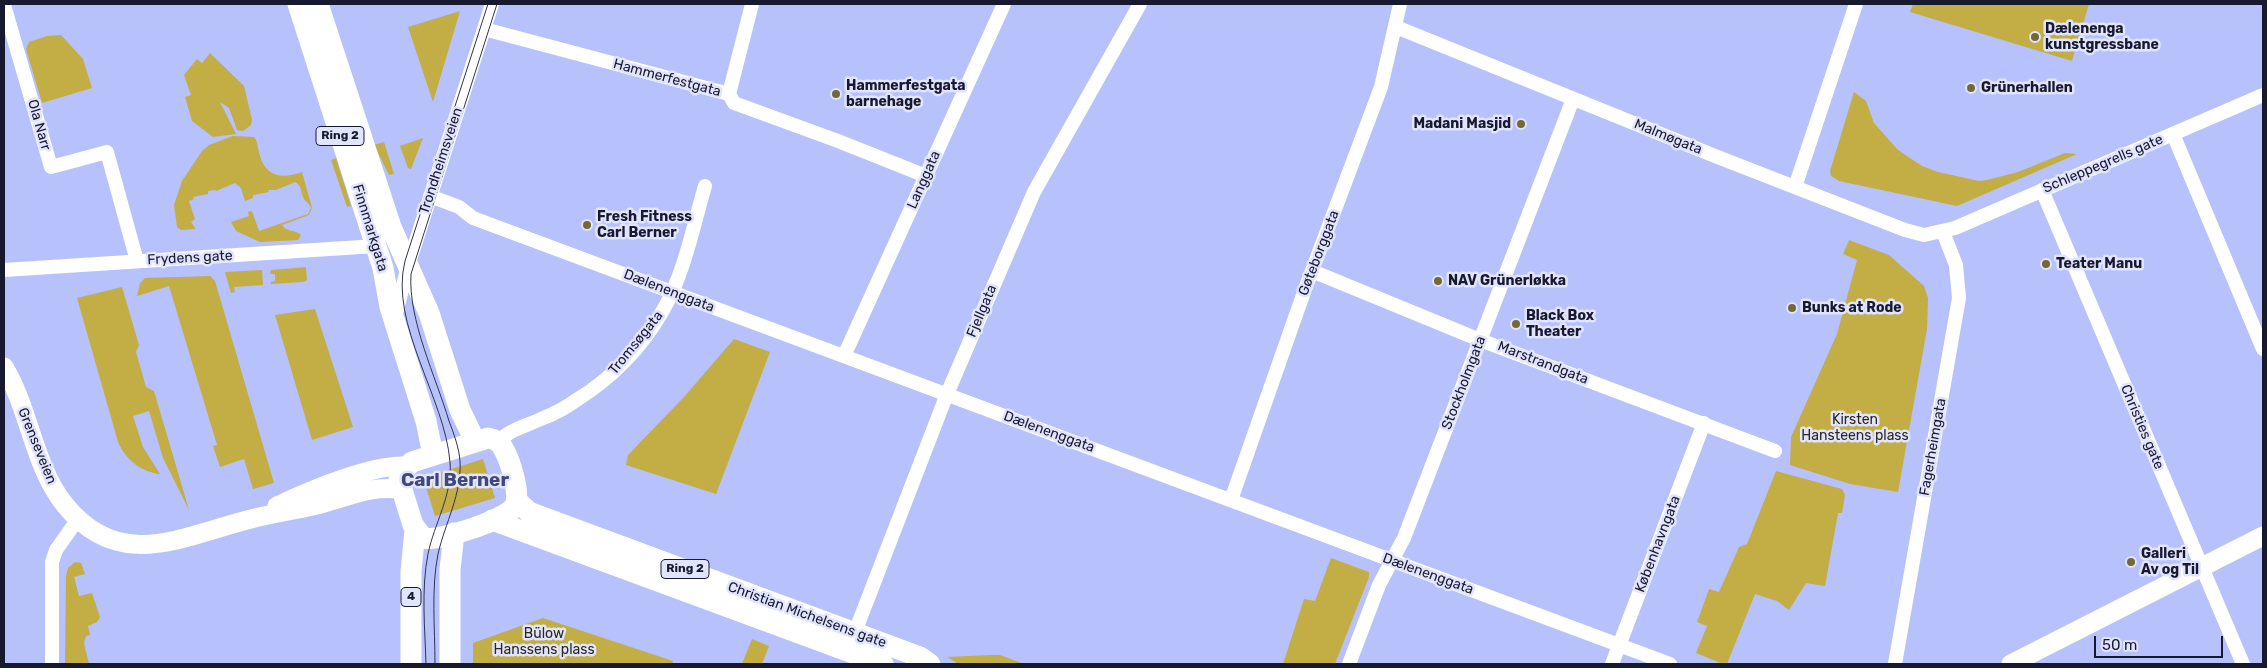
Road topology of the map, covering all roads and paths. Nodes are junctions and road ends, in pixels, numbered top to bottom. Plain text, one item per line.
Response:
1 (298, 4) edge
2 (318, 4) edge
3 (492, 4) edge
4 (752, 4) edge
5 (1004, 4) edge
6 (1140, 4) edge
7 (1400, 4) edge
8 (1856, 4) edge
9 (4, 6) edge
10 (1396, 27) junction
11 (484, 29) junction
12 (729, 94) junction
13 (2263, 96) edge
14 (1573, 99) junction
15 (2173, 134) junction
16 (926, 176) junction
17 (705, 186) dead end
18 (1795, 187) junction
19 (2042, 190) junction
20 (430, 196) junction
21 (1943, 232) junction
22 (376, 246) junction
23 (137, 261) junction
24 (408, 266) junction
25 (4, 270) edge
26 (1312, 271) junction
27 (672, 292) junction
28 (394, 320) junction
29 (1480, 340) junction
30 (2263, 349) edge
31 (844, 356) junction
32 (4, 367) edge
33 (947, 394) junction
34 (1704, 424) junction
35 (475, 441) junction
36 (498, 442) junction
37 (1775, 451) dead end
38 (433, 455) junction
39 (406, 466) junction
40 (402, 490) junction
41 (1231, 500) junction
42 (517, 501) junction
43 (78, 518) junction
44 (249, 519) junction
45 (492, 520) junction
46 (415, 530) junction
47 (445, 536) junction
48 (2263, 536) edge
49 (1392, 560) junction
50 (2202, 568) junction
51 (855, 632) junction
52 (1620, 645) junction
53 (52, 664) edge
54 (411, 664) edge
55 (450, 664) edge
56 (883, 664) edge
57 (928, 664) edge
58 (1349, 664) edge
59 (1612, 664) edge
60 (1670, 664) edge
61 (1895, 664) edge
62 (2011, 664) edge
63 (2243, 664) edge

1 - 22 main road, Finnmarkgata / Ring 2
2 - 24 main road, Finnmarkgata / Ring 2
3 - 11 street, Trondheimsveien
4 - 12 street
5 - 16 street, Langgata
6 - 33 street, Fjellgata
7 - 10 street, Gøteborggata
8 - 18 street
9 - 23 street, Ola Narr
10 - 14 street, Malmøgata
10 - 26 street, Gøteborggata
11 - 12 street, Hammerfestgata
11 - 20 street, Trondheimsveien
12 - 16 street, Hammerfestgata
13 - 15 street, Schleppegrells gate
14 - 18 street, Malmøgata
14 - 29 street, Stockholmgata
15 - 19 street, Schleppegrells gate
15 - 30 street
16 - 31 street, Langgata
17 - 27 street, Tromsøgata
18 - 21 street, Malmøgata
19 - 21 street, Schleppegrells gate
19 - 50 street, Christies gate
20 - 24 street, Trondheimsveien
20 - 27 street, Dælenenggata
21 - 61 street, Fagerheimgata
22 - 23 street, Frydens gate
22 - 28 main road, Finnmarkgata / Ring 2
23 - 25 street, Frydens gate
24 - 28 street, Trondheimsveien
24 - 35 main road, Finnmarkgata / Ring 2
26 - 29 street, Marstrandgata
26 - 41 street, Gøteborggata
27 - 31 street, Dælenenggata
27 - 36 street, Tromsøgata
28 - 38 main road, Finnmarkgata / Ring 2
29 - 34 street, Marstrandgata
29 - 49 street, Stockholmgata
31 - 33 street, Dælenenggata
32 - 43 main road, Grenseveien
33 - 41 street, Dælenenggata
33 - 51 street, Fjellgata
34 - 37 street, Marstrandgata
34 - 52 street, Københavngata
35 - 36 main road
35 - 38 main road
36 - 42 main road
38 - 39 main road
39 - 40 main road
39 - 44 main road, Grenseveien
40 - 44 main road, Grenseveien
40 - 46 main road
41 - 49 street, Dælenenggata
42 - 45 main road
42 - 51 main road, Christian Michelsens gate / Ring 2
43 - 44 main road, Grenseveien
43 - 53 street
45 - 47 main road
45 - 56 main road, Christian Michelsens gate / Ring 2
46 - 47 main road
46 - 54 main road, 4
47 - 55 main road
48 - 50 main road
49 - 52 street, Dælenenggata
49 - 58 street, Stockholmgata
50 - 62 main road
50 - 63 street, Christies gate
51 - 57 main road, Christian Michelsens gate / Ring 2
52 - 59 street, Københavngata
52 - 60 street, Dælenenggata

